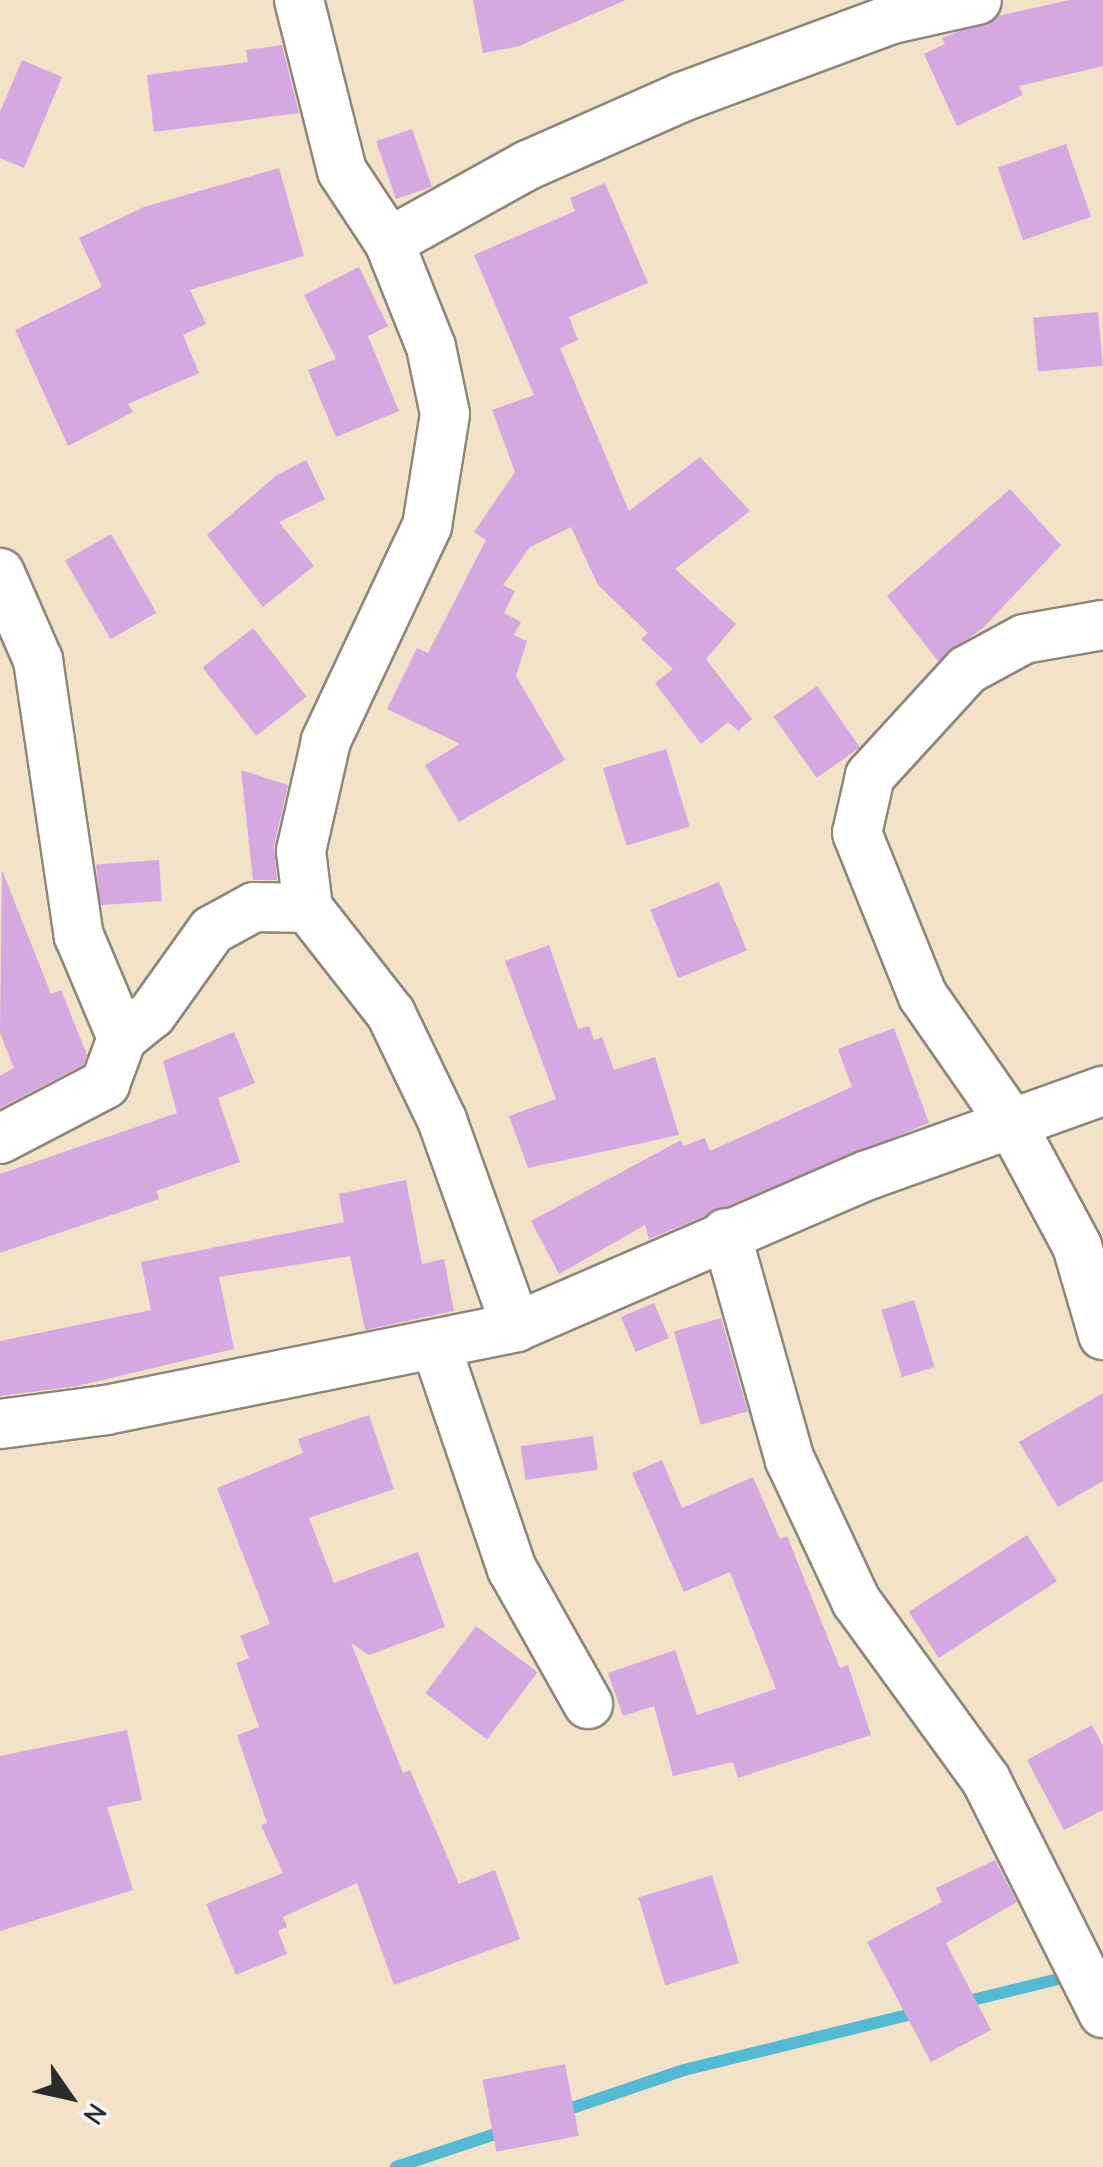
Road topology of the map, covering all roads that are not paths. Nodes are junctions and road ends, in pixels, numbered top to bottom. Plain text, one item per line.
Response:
1 (300, 0) edge
2 (977, 0) edge
3 (390, 242) junction
4 (0, 573) edge
5 (1103, 624) edge
6 (308, 908) junction
7 (122, 1038) junction
8 (1103, 1091) edge
9 (1010, 1121) junction
10 (0, 1138) edge
11 (726, 1232) junction
12 (516, 1327) junction
13 (1103, 1336) edge
14 (436, 1346) junction
15 (0, 1424) edge
16 (588, 1704) dead end
17 (1103, 2012) edge

1 - 3 street
2 - 3 street
3 - 6 street
4 - 7 street
5 - 9 street
6 - 7 street
6 - 12 street
7 - 10 street
8 - 9 street
9 - 11 street
9 - 13 street
11 - 12 street
11 - 17 street
12 - 14 street
14 - 15 street
14 - 16 street

